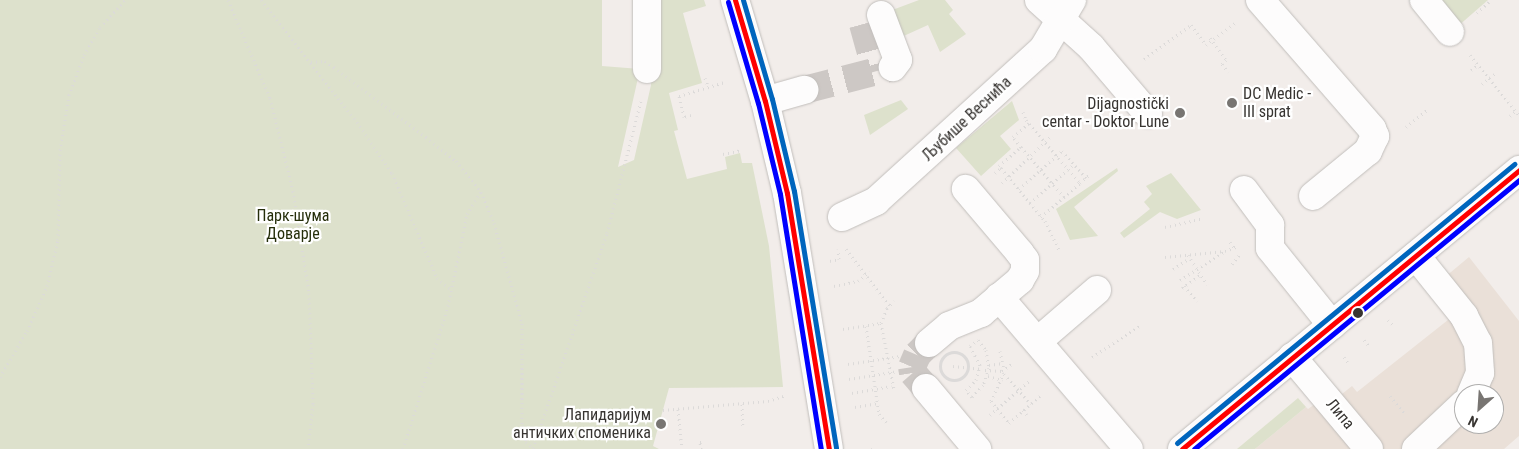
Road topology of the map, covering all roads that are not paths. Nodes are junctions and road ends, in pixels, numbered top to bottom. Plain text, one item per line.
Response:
1 (647, 0) edge
2 (735, 0) edge
3 (1039, 0) edge
4 (1424, 0) edge
5 (1066, 10) edge
6 (1251, 10) edge
7 (881, 15) dead end
8 (1458, 41) road end
9 (893, 66) dead end
10 (647, 70) road end
11 (804, 90) tunnel mouth
12 (765, 101) junction
13 (1148, 114) dead end
14 (1519, 170) edge
15 (978, 184) road end
16 (1244, 190) dead end
17 (1314, 196) dead end
18 (842, 217) dead end
19 (1416, 256) junction
20 (1097, 290) dead end
21 (1000, 297) junction
22 (1332, 325) junction
23 (1038, 341) junction
24 (929, 343) tunnel mouth
25 (1292, 358) junction
26 (1475, 384) edge
27 (926, 388) tunnel mouth
28 (1454, 413) edge
29 (829, 449) edge
30 (977, 449) edge
31 (1128, 449) edge
32 (1182, 449) edge
33 (1369, 449) edge
34 (1416, 449) edge

1 - 10 street
2 - 12 street
3 - 5 street
4 - 8 street
5 - 13 street
5 - 18 street, Љубише Веснића
6 - 17 street
7 - 9 street
11 - 12 street
12 - 29 street
14 - 19 street
15 - 21 street
16 - 22 street
19 - 22 street
19 - 26 street
20 - 23 street
21 - 23 street
21 - 24 street
22 - 25 street
23 - 31 street
25 - 32 street
25 - 33 street, Липа
27 - 30 street
28 - 34 street

